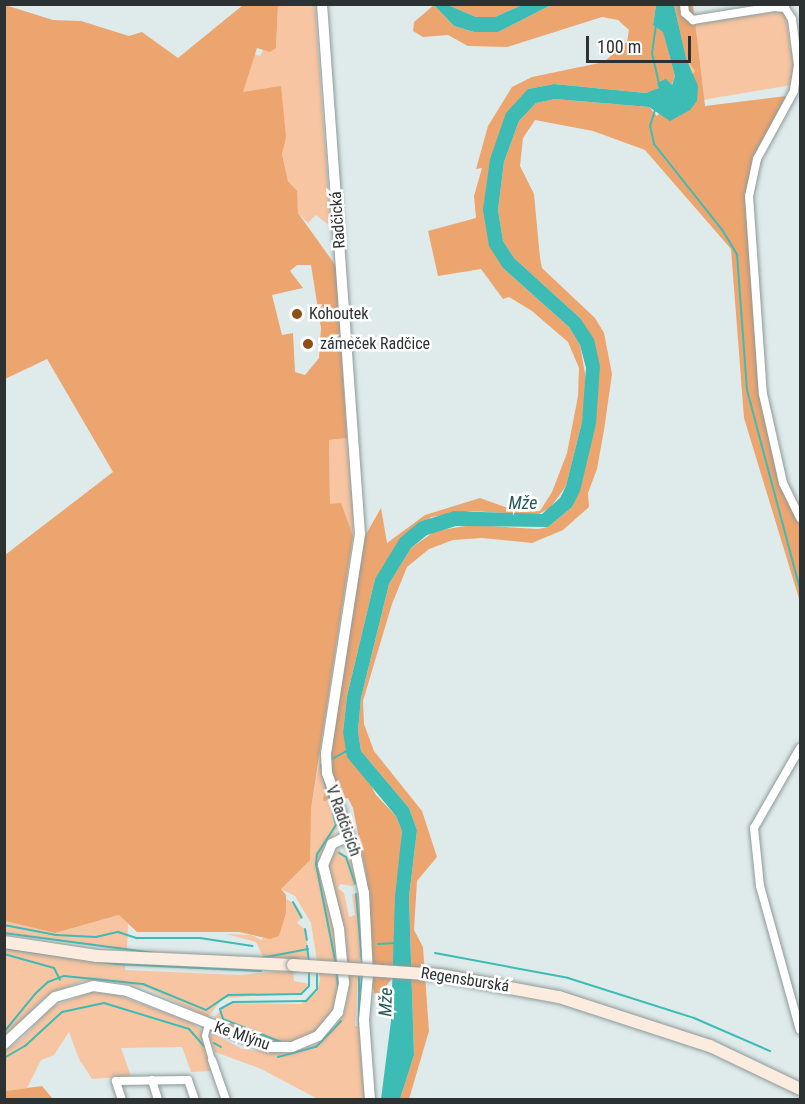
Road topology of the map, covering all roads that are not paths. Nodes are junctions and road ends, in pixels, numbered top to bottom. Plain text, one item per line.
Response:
1 (322, 4) edge
2 (684, 4) edge
3 (354, 435) joint
4 (801, 518) edge
5 (801, 748) edge
6 (348, 836) junction
7 (4, 942) edge
8 (208, 1024) junction
9 (801, 1030) edge
10 (4, 1044) edge
11 (212, 1060) joint
12 (152, 1080) junction
13 (801, 1089) edge
14 (122, 1100) edge
15 (158, 1100) edge
16 (195, 1100) edge
17 (226, 1100) edge
18 (370, 1100) edge

1 - 3 street, Radčická
2 - 4 street
3 - 6 street, V Radčicích
5 - 9 street
6 - 8 street, Ke Mlýnu
6 - 18 street, V Radčicích
7 - 13 main road, Regensburská, bridge
8 - 10 street, Ke Mlýnu
8 - 11 street
11 - 17 street
12 - 14 street
12 - 15 street
12 - 16 street

